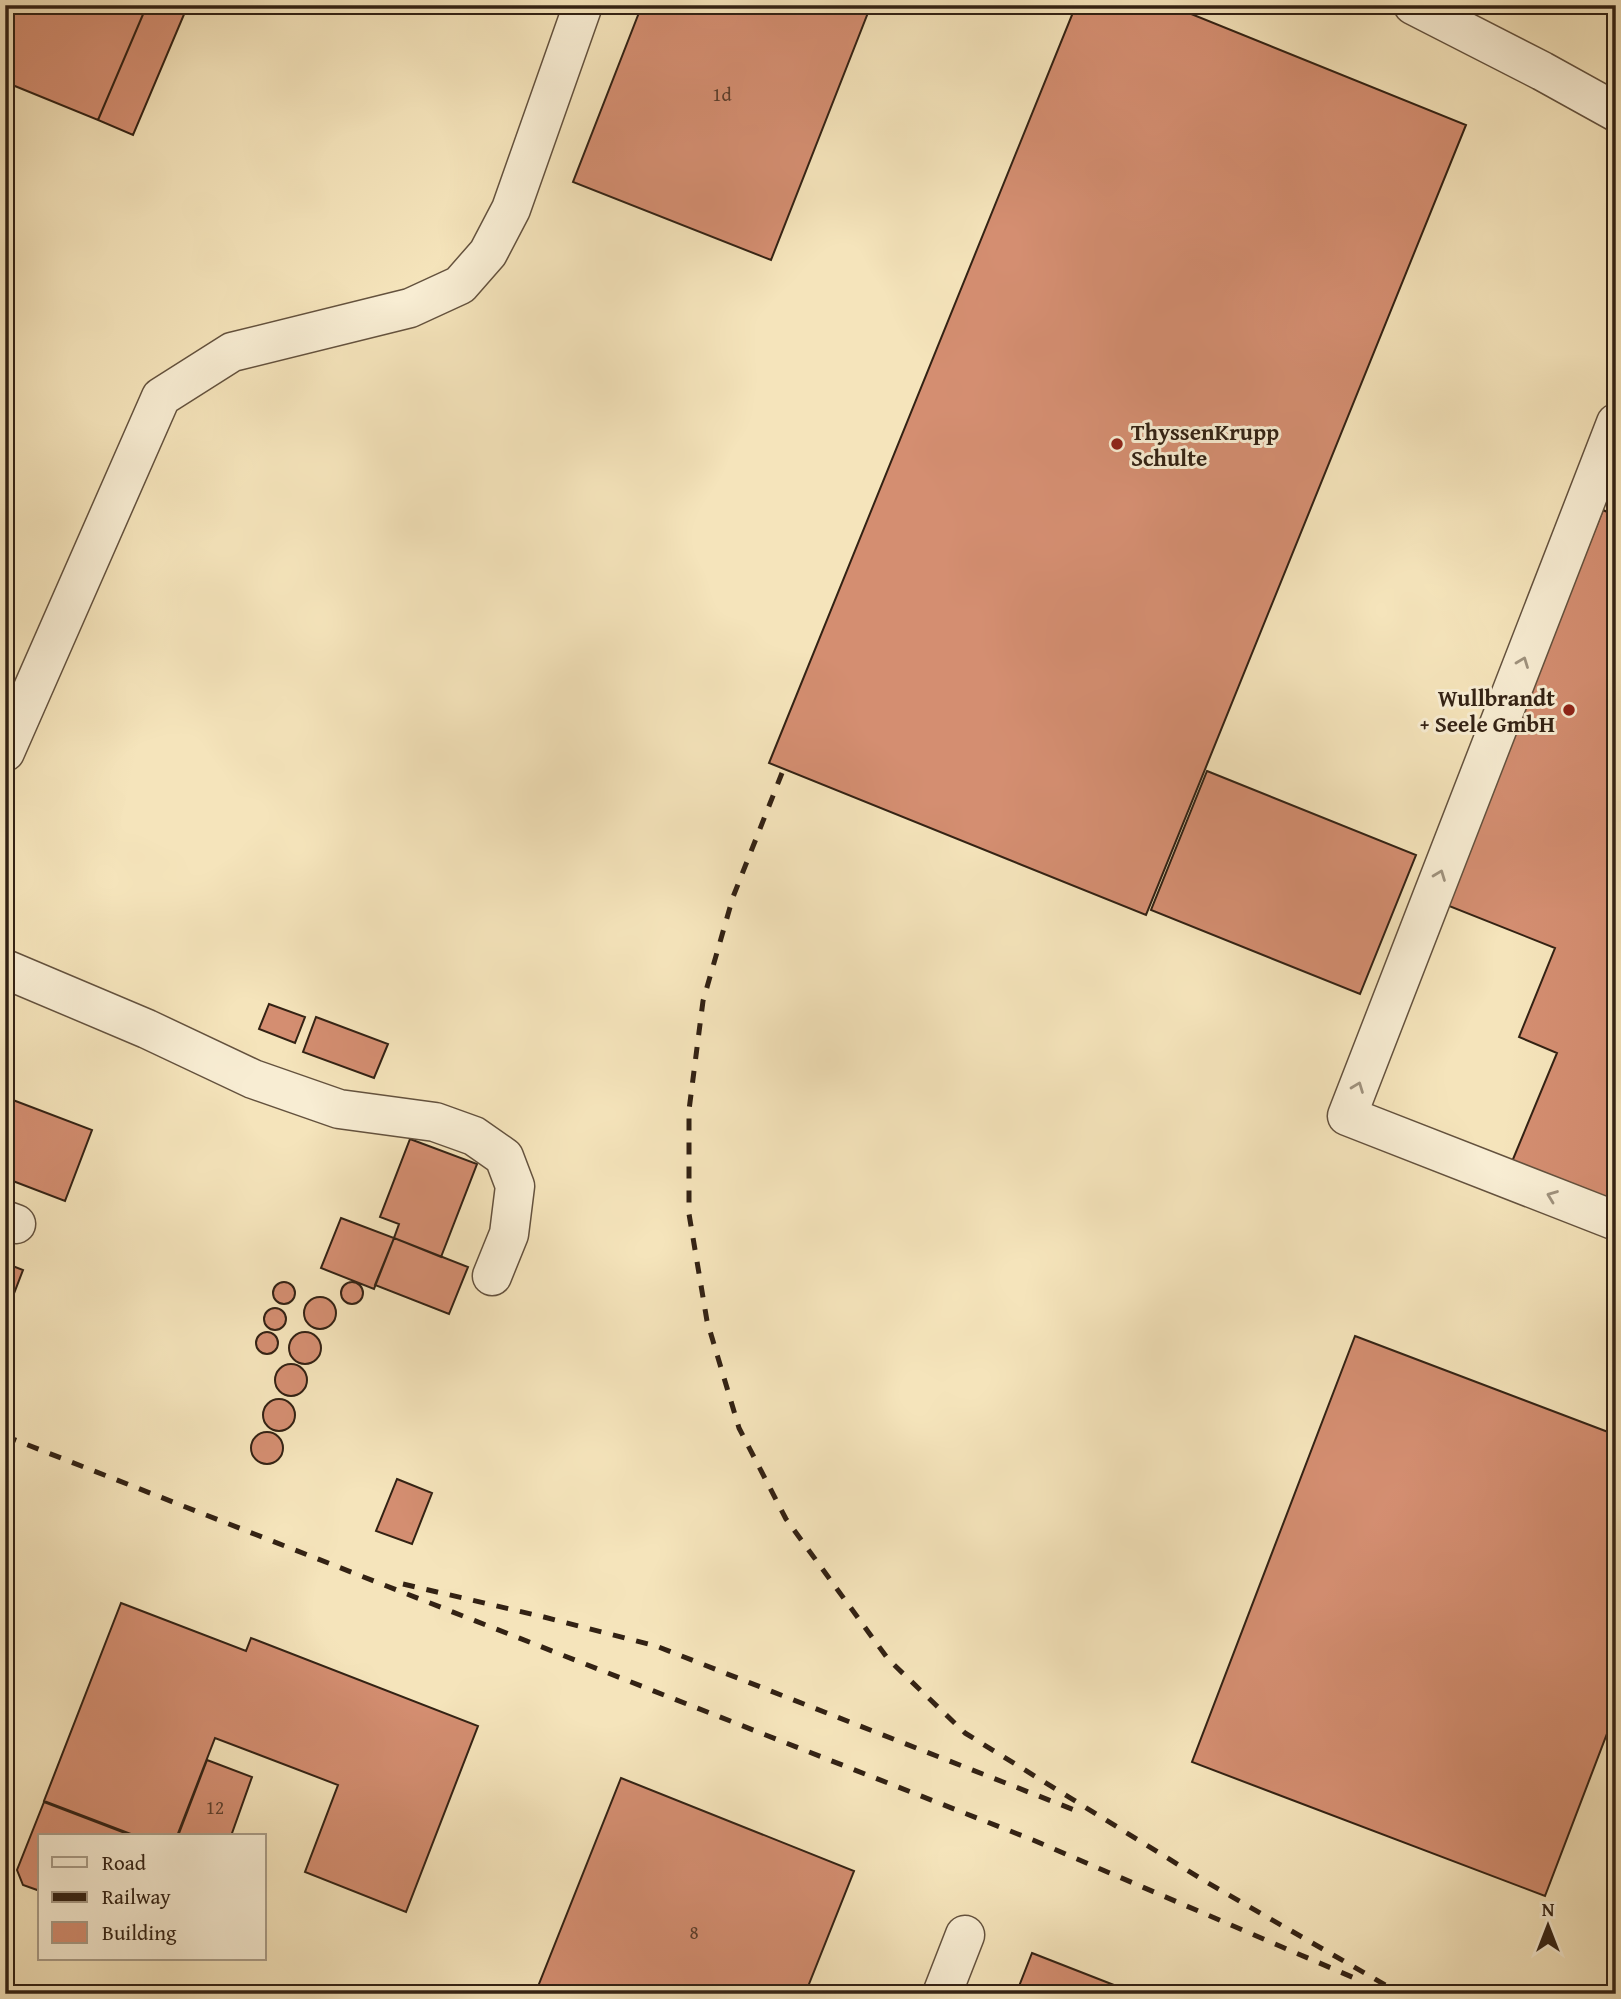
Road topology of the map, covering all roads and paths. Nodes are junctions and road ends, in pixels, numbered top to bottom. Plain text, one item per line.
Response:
1 (583, 5) edge
2 (1413, 5) edge
3 (1616, 112) edge
4 (1616, 423) edge
5 (5, 752) edge
6 (5, 969) edge
7 (1616, 1221) edge
8 (492, 1276) dead end
9 (965, 1935) dead end
10 (942, 1994) edge

1 - 5 lane
2 - 3 lane
7 -> 4 lane
6 - 8 lane
9 - 10 lane

